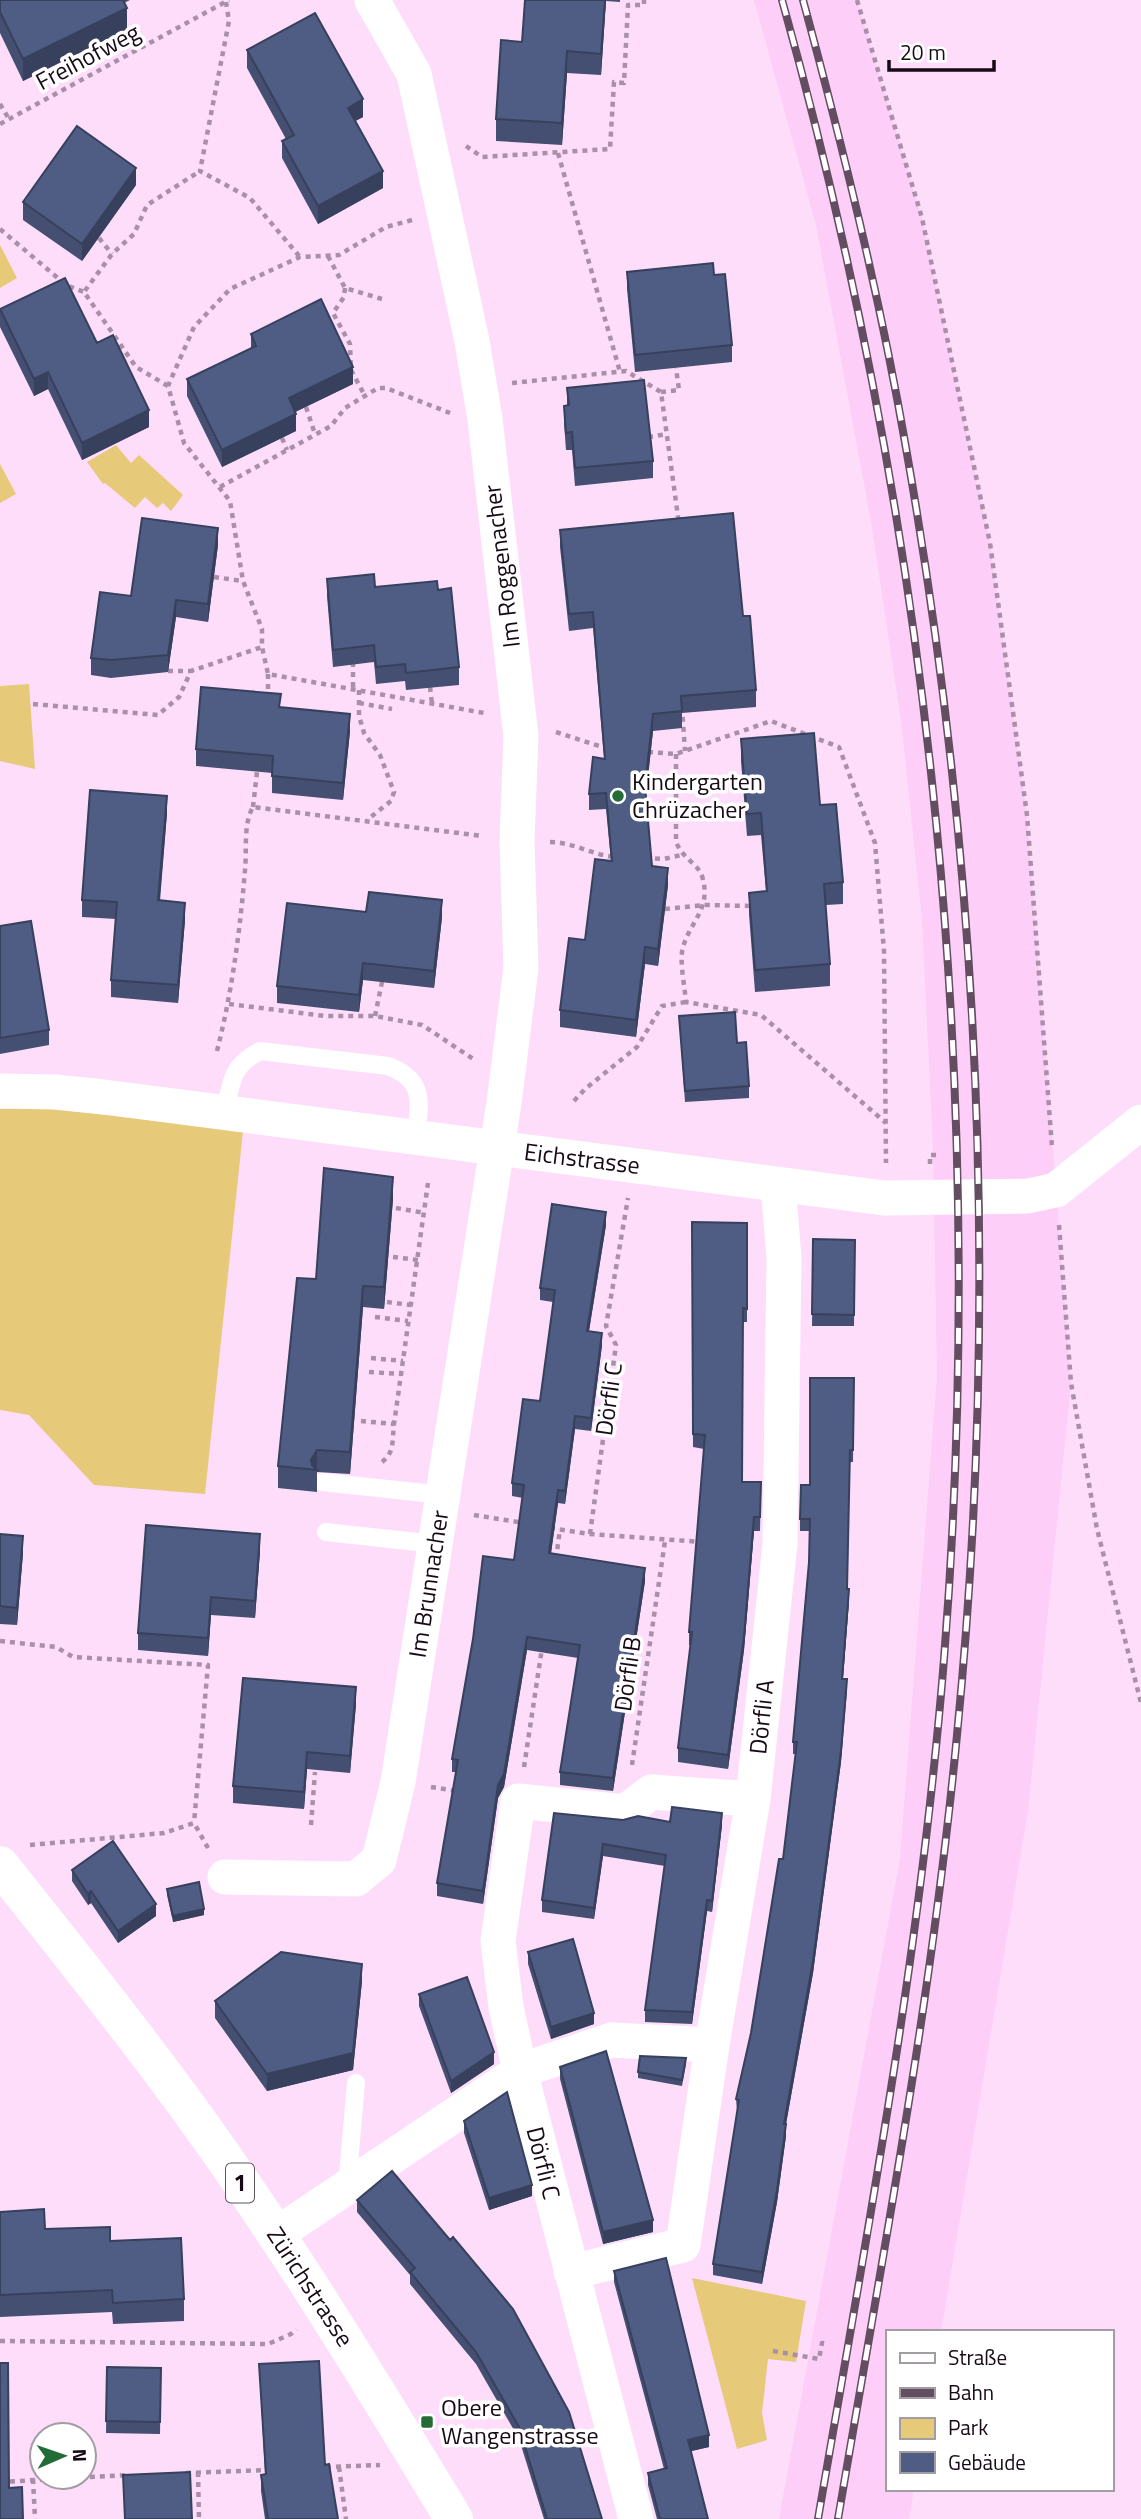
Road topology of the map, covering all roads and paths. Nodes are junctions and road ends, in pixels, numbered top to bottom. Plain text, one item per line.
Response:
1 (372, 0) edge
2 (644, 0) edge
3 (857, 0) edge
4 (227, 1) edge
5 (0, 104) edge
6 (9, 119) junction
7 (0, 124) edge
8 (428, 137) junction
9 (558, 153) junction
10 (201, 171) junction
11 (417, 219) dead end
12 (0, 229) edge
13 (99, 238) edge
14 (112, 254) junction
15 (328, 256) junction
16 (300, 257) junction
17 (345, 288) junction
18 (84, 292) junction
19 (382, 299) dead end
20 (118, 339) junction
21 (105, 345) edge
22 (135, 367) junction
23 (676, 368) edge
24 (620, 372) junction
25 (131, 374) edge
26 (168, 386) junction
27 (480, 386) junction
28 (661, 392) junction
29 (365, 396) junction
30 (306, 407) edge
31 (456, 415) dead end
32 (315, 434) junction
33 (667, 434) junction
34 (648, 437) edge
35 (282, 438) edge
36 (287, 450) junction
37 (220, 487) junction
38 (681, 535) edge
39 (214, 577) edge
40 (243, 581) junction
41 (262, 647) junction
42 (353, 654) edge
43 (168, 671) edge
44 (191, 671) junction
45 (268, 674) junction
46 (430, 687) edge
47 (356, 690) junction
48 (682, 696) edge
49 (359, 703) junction
50 (33, 704) dead end
51 (432, 704) junction
52 (392, 709) dead end
53 (268, 710) edge
54 (520, 720) junction
55 (617, 749) edge
56 (640, 751) edge
57 (685, 751) junction
58 (676, 754) junction
59 (257, 772) edge
60 (253, 807) junction
61 (366, 820) junction
62 (517, 841) junction
63 (681, 855) junction
64 (619, 857) edge
65 (641, 858) edge
66 (705, 905) junction
67 (754, 906) edge
68 (665, 909) edge
69 (382, 982) edge
70 (686, 1002) junction
71 (229, 1004) junction
72 (375, 1016) junction
73 (476, 1060) dead end
74 (215, 1061) dead end
75 (0, 1091) edge
76 (575, 1101) dead end
77 (225, 1113) junction
78 (1141, 1122) edge
79 (887, 1123) junction
80 (416, 1136) junction
81 (497, 1148) junction
82 (428, 1183) dead end
83 (778, 1184) junction
84 (1056, 1190) junction
85 (628, 1196) dead end
86 (884, 1198) junction
87 (396, 1208) edge
88 (425, 1213) junction
89 (393, 1256) dead end
90 (418, 1260) junction
91 (387, 1302) edge
92 (411, 1305) junction
93 (375, 1317) edge
94 (408, 1321) junction
95 (371, 1358) dead end
96 (402, 1361) junction
97 (369, 1372) dead end
98 (401, 1374) junction
99 (361, 1421) dead end
100 (394, 1424) junction
101 (370, 1466) dead end
102 (321, 1482) edge
103 (456, 1505) junction
104 (534, 1525) edge
105 (547, 1527) edge
106 (560, 1529) junction
107 (326, 1532) dead end
108 (590, 1534) junction
109 (665, 1541) junction
110 (703, 1542) edge
111 (435, 1544) junction
112 (554, 1570) edge
113 (544, 1638) edge
114 (0, 1641) edge
115 (1141, 1703) edge
116 (315, 1772) edge
117 (398, 1782) junction
118 (753, 1799) junction
119 (518, 1801) junction
120 (625, 1812) junction
121 (194, 1823) junction
122 (311, 1825) dead end
123 (13, 1855) edge
124 (225, 1877) joint
125 (712, 2045) junction
126 (520, 2071) junction
127 (356, 2083) dead end
128 (347, 2187) junction
129 (277, 2234) junction
130 (571, 2272) junction
131 (299, 2326) dead end
132 (0, 2341) edge
133 (826, 2344) dead end
134 (773, 2351) dead end
135 (382, 2465) dead end
136 (339, 2467) junction
137 (313, 2468) edge
138 (275, 2469) edge
139 (198, 2472) junction
140 (184, 2473) edge
141 (129, 2475) edge
142 (98, 2476) edge
143 (28, 2480) edge
144 (0, 2483) edge
145 (34, 2491) edge
146 (35, 2519) edge
147 (199, 2519) edge
148 (345, 2519) edge
149 (454, 2519) edge
150 (636, 2519) edge

1 - 8 street, Im Roggenacher
2 - 9 path
3 - 84 path
4 - 6 path, Freihofweg
4 - 10 path
5 - 6 path
6 - 7 path, Freihofweg
8 - 9 path
8 - 27 street, Im Roggenacher
9 - 24 path
10 - 14 path
10 - 16 path
11 - 15 path
12 - 18 path
13 - 14 path
14 - 18 path
15 - 16 path
15 - 17 path
16 - 26 path
17 - 19 path
17 - 29 path
18 - 20 path
20 - 21 path
20 - 22 path
22 - 25 path
22 - 26 path
23 - 28 path
24 - 27 path
24 - 28 path
26 - 37 path
27 - 54 street, Im Roggenacher
28 - 33 path
29 - 31 path
29 - 32 path
30 - 32 path
32 - 36 path
33 - 34 path
33 - 38 path
35 - 36 path
36 - 37 path
37 - 40 path
39 - 40 path
40 - 41 path
41 - 44 path
41 - 45 path
42 - 47 path
43 - 44 path
44 - 50 path
45 - 47 path
45 - 53 path
46 - 51 path
47 - 49 path
47 - 51 path
48 - 57 path
49 - 52 path
49 - 61 path
51 - 54 path
54 - 55 path
54 - 62 street, Im Roggenacher
56 - 58 path
57 - 58 path
57 - 79 path
58 - 63 path
59 - 60 path
60 - 61 path
60 - 71 path
61 - 62 path
62 - 64 path
62 - 81 street, Im Roggenacher
63 - 65 path
63 - 66 path
66 - 67 path
66 - 68 path
66 - 70 path
69 - 72 path
70 - 76 path
70 - 79 path
71 - 72 path
71 - 74 path
72 - 73 path
75 - 77 street, Eichstrasse
77 - 80 street, Eichstrasse
77 - 80 lane
78 - 84 street, Eichstrasse
79 - 86 path
80 - 81 street, Eichstrasse
81 - 83 street, Eichstrasse
81 - 103 street, Im Brunnacher
82 - 88 path
83 - 86 street, Eichstrasse
83 - 118 street, Dörfli A
84 - 86 street, Eichstrasse
84 - 115 path
85 - 108 path, Dörfli C
87 - 88 path
88 - 90 path
89 - 90 path
90 - 92 path
91 - 92 path
92 - 94 path
93 - 94 path
94 - 96 path
95 - 96 path
96 - 98 path
97 - 98 path
98 - 100 path
99 - 100 path
100 - 101 path
102 - 103 lane
103 - 104 path
103 - 111 street, Im Brunnacher
105 - 106 path
106 - 108 path
106 - 112 path
107 - 111 lane
108 - 109 path
109 - 110 path
109 - 120 path, Dörfli B
111 - 117 street, Im Brunnacher
113 - 119 path
114 - 121 path
116 - 122 path
117 - 119 path
117 - 124 street, Im Brunnacher
118 - 120 street
118 - 125 street, Dörfli A
119 - 120 street
119 - 126 street, Dörfli C
121 - 123 path
121 - 124 path
123 - 129 main road, Zürichstrasse / 1
125 - 126 street
125 - 130 street, Dörfli A
126 - 128 street
126 - 130 street, Dörfli C
127 - 128 lane
128 - 129 street
129 - 149 main road, Zürichstrasse / 1
130 - 150 street, Dörfli C
131 - 132 path
133 - 134 path
135 - 136 path
136 - 137 path
136 - 148 path
138 - 139 path
139 - 140 path
139 - 147 path
141 - 142 path
143 - 144 path
145 - 146 path

